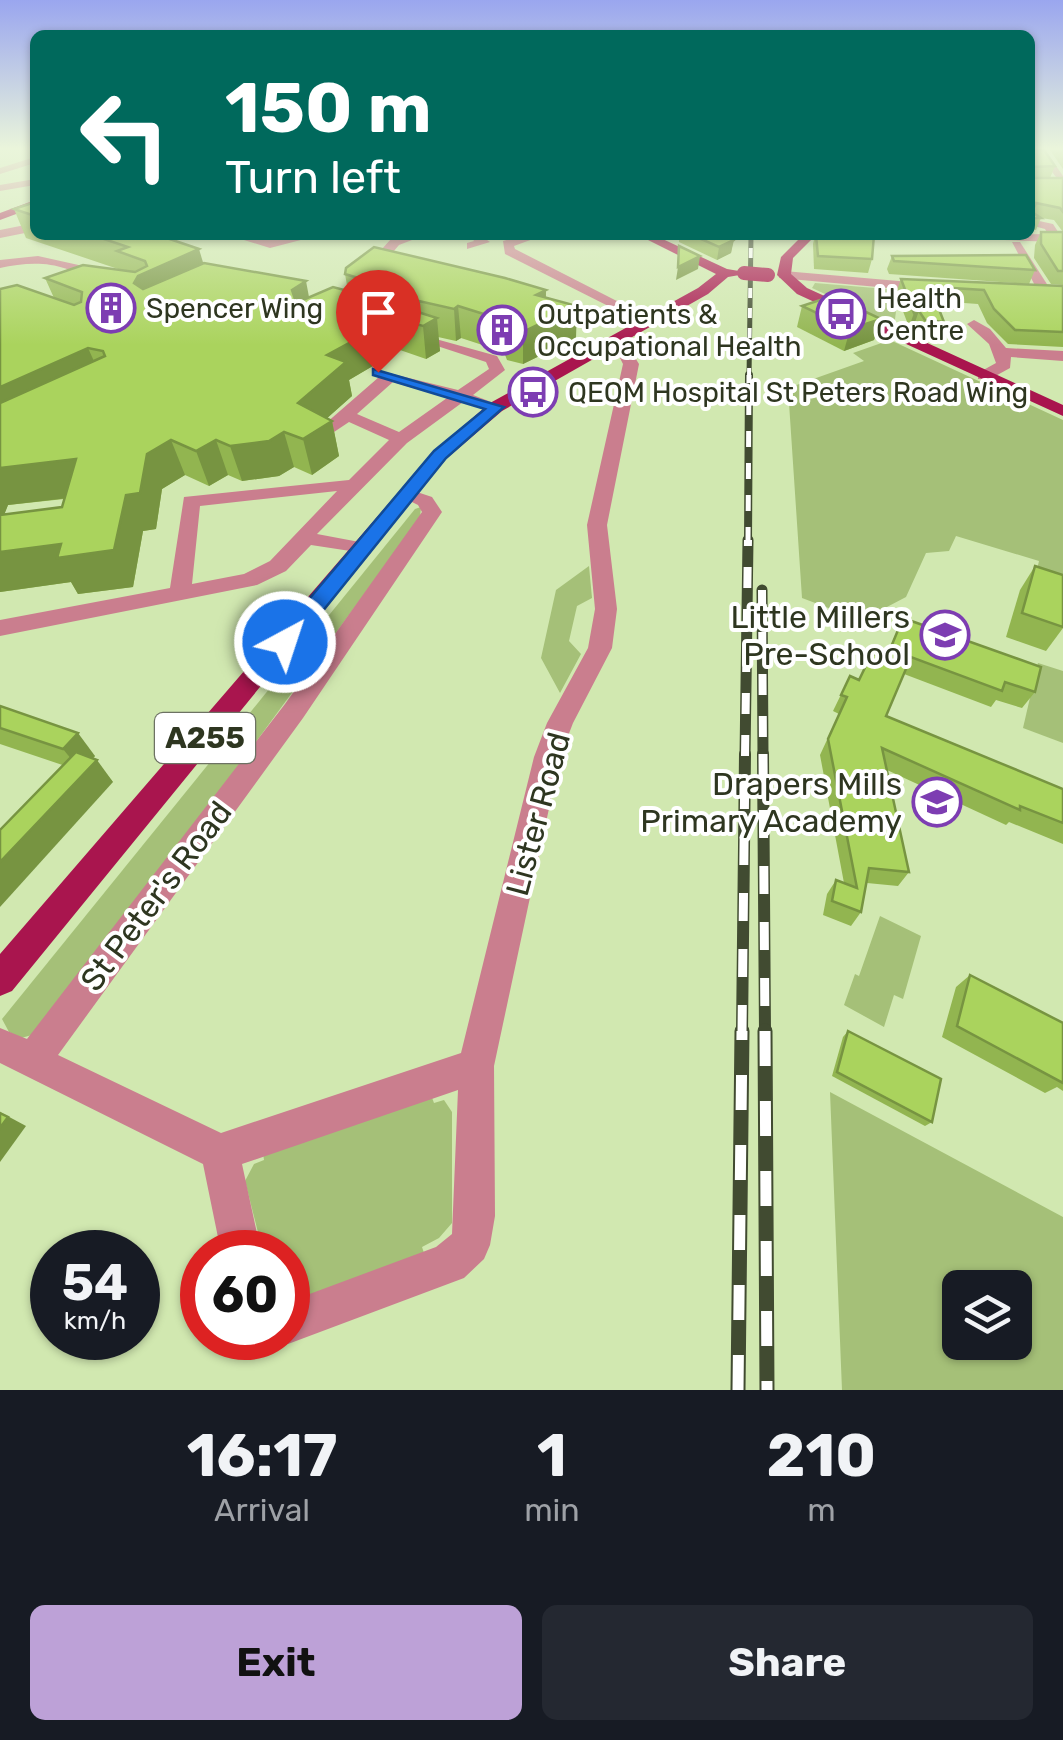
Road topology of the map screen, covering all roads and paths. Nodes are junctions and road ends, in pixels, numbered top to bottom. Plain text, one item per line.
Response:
1 (1035, 223) edge
2 (30, 228) edge
3 (0, 234) edge
4 (1035, 238) edge
5 (254, 240) edge
6 (290, 240) edge
7 (401, 240) edge
8 (521, 240) edge
9 (658, 240) edge
10 (805, 240) edge
11 (1012, 240) edge
12 (476, 242) edge
13 (508, 244) junction
14 (0, 264) edge
15 (375, 268) junction
16 (725, 272) junction
17 (390, 273) edge
18 (776, 275) junction
19 (62, 277) edge
20 (91, 277) junction
21 (114, 284) edge
22 (353, 284) edge
23 (954, 288) edge
24 (1028, 290) edge
25 (1045, 292) junction
26 (1063, 293) edge
27 (648, 321) junction
28 (974, 324) dead end
29 (430, 339) edge
30 (610, 344) junction
31 (1001, 352) junction
32 (1063, 356) edge
33 (984, 376) junction
34 (456, 398) junction
35 (496, 407) junction
36 (1063, 412) edge
37 (355, 419) dead end
38 (319, 437) edge
39 (400, 439) junction
40 (357, 485) junction
41 (408, 495) junction
42 (302, 537) junction
43 (363, 549) junction
44 (180, 592) junction
45 (0, 628) edge
46 (0, 979) edge
47 (17, 1053) edge
48 (476, 1066) junction
49 (220, 1152) junction
50 (236, 1230) edge
51 (310, 1315) edge

1 - 4 street
2 - 3 street
5 - 6 street
7 - 15 street
8 - 13 street
9 - 16 main road
10 - 18 main road
11 - 25 street
12 - 13 street
13 - 27 street
14 - 20 street
15 - 17 street
15 - 22 street
16 - 18 main road, bridge
16 - 27 main road, St Peter's Road / A255
18 - 23 street
18 - 33 main road
19 - 20 street
20 - 21 street
24 - 25 street
25 - 26 street
27 - 30 main road, St Peter's Road / A255
28 - 31 street
29 - 34 street
30 - 35 main road, St Peter's Road / A255
30 - 48 street, Lister Road
31 - 32 street
31 - 33 street
33 - 36 main road
34 - 35 street
34 - 38 street
34 - 39 street
35 - 41 main road, St Peter's Road / A255
37 - 39 street
39 - 40 street
40 - 42 street
40 - 44 street
41 - 43 main road, St Peter's Road / A255
41 - 47 street, St Peter's Road
42 - 43 street
42 - 44 street
43 - 46 main road, St Peter's Road / A255
44 - 45 street
47 - 49 street
48 - 49 street
48 - 51 street, Lister Road
49 - 50 street

